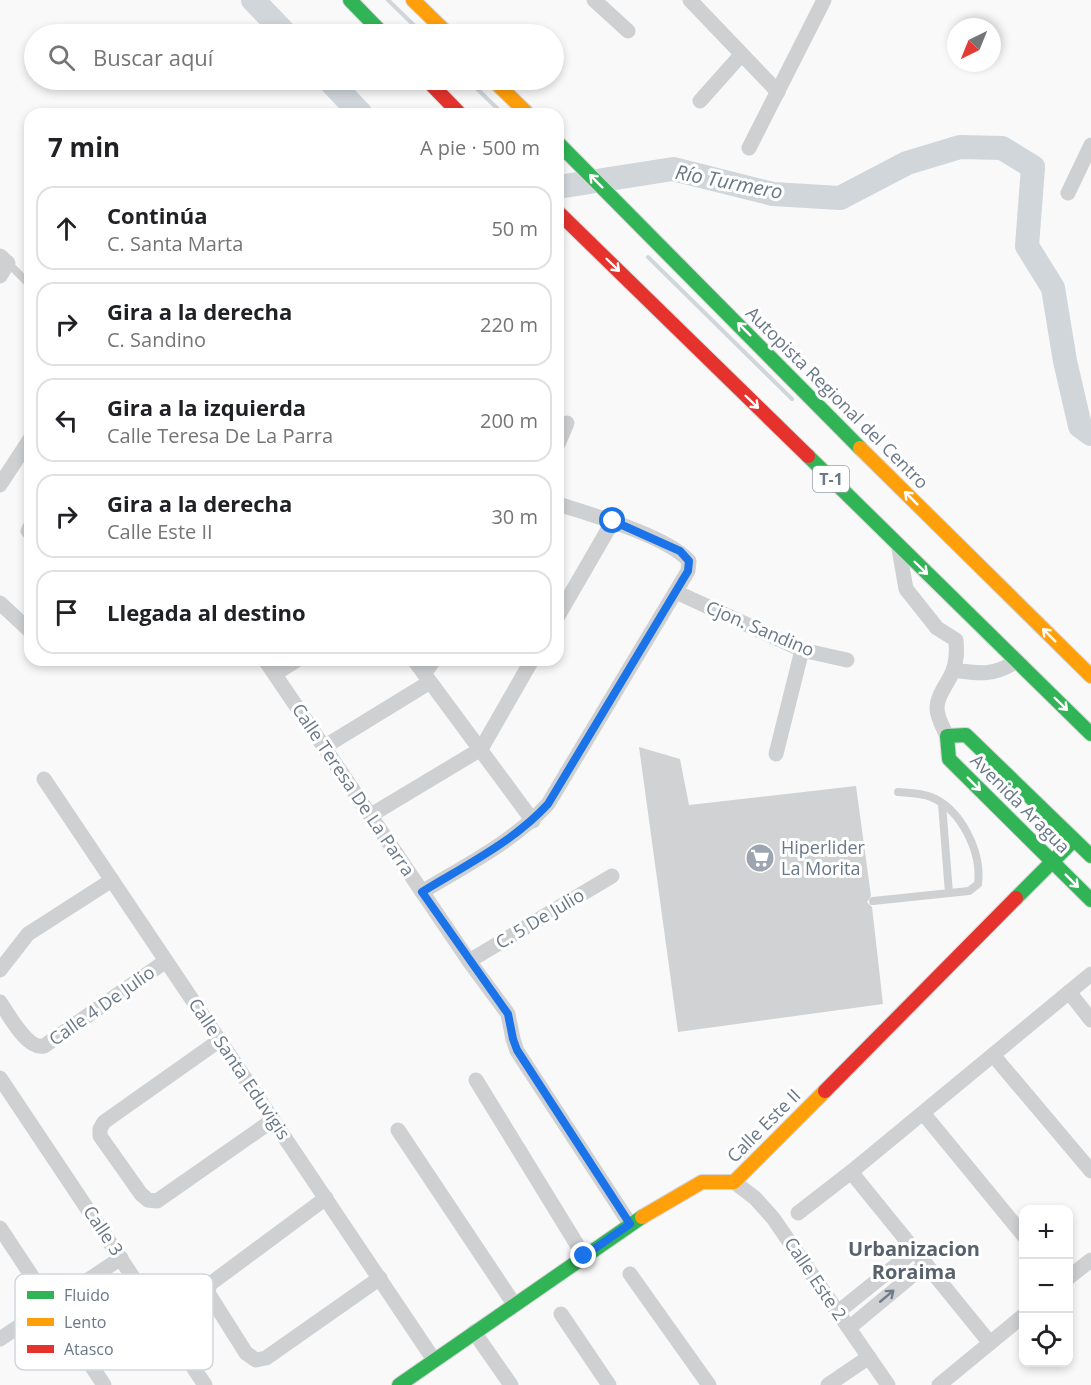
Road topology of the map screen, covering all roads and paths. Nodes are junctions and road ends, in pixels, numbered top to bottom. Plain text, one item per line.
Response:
1 (350, 0) edge
2 (413, 0) edge
3 (594, 0) edge
4 (690, 0) edge
5 (824, 0) edge
6 (373, 24) edge
7 (438, 24) edge
8 (628, 31) dead end
9 (741, 55) junction
10 (437, 90) edge
11 (503, 90) edge
12 (778, 92) junction
13 (700, 101) dead end
14 (454, 108) edge
15 (522, 108) edge
16 (1091, 145) edge
17 (749, 148) dead end
18 (564, 150) edge
19 (1068, 193) dead end
20 (564, 218) edge
21 (3, 265) edge
22 (24, 281) edge
23 (567, 423) dead end
24 (564, 430) edge
25 (24, 448) edge
26 (0, 485) edge
27 (564, 506) edge
28 (613, 521) junction
29 (898, 545) junction
30 (676, 592) junction
31 (0, 603) edge
32 (564, 606) edge
33 (963, 608) junction
34 (24, 625) edge
35 (956, 640) junction
36 (802, 651) junction
37 (847, 660) dead end
38 (1017, 661) junction
39 (269, 666) edge
40 (288, 666) edge
41 (418, 666) edge
42 (432, 666) edge
43 (529, 666) edge
44 (954, 670) junction
45 (275, 674) junction
46 (1091, 676) edge
47 (427, 678) junction
48 (1091, 734) edge
49 (947, 736) junction
50 (324, 747) junction
51 (481, 750) junction
52 (776, 754) dead end
53 (45, 779) dead end
54 (898, 792) dead end
55 (942, 804) junction
56 (372, 815) junction
57 (533, 821) junction
58 (1074, 840) junction
59 (1091, 856) edge
60 (1054, 862) junction
61 (612, 876) dead end
62 (112, 880) junction
63 (422, 892) junction
64 (949, 892) junction
65 (1091, 900) edge
66 (873, 901) dead end
67 (166, 961) junction
68 (469, 961) junction
69 (0, 970) edge
70 (1091, 974) edge
71 (1069, 992) junction
72 (0, 1002) edge
73 (1091, 1020) edge
74 (220, 1040) junction
75 (993, 1055) junction
76 (0, 1077) edge
77 (476, 1080) dead end
78 (923, 1113) junction
79 (273, 1120) junction
80 (398, 1130) dead end
81 (1091, 1171) edge
82 (851, 1172) junction
83 (734, 1182) junction
84 (326, 1198) junction
85 (798, 1213) dead end
86 (630, 1224) junction
87 (0, 1228) edge
88 (1019, 1231) edge
89 (915, 1250) junction
90 (584, 1256) junction
91 (121, 1258) junction
92 (1091, 1260) edge
93 (926, 1264) junction
94 (31, 1274) edge
95 (98, 1274) edge
96 (132, 1274) edge
97 (630, 1274) dead end
98 (1073, 1274) edge
99 (380, 1278) junction
100 (213, 1279) edge
101 (213, 1301) edge
102 (514, 1304) junction
103 (838, 1312) junction
104 (561, 1314) dead end
105 (1019, 1318) edge
106 (849, 1328) junction
107 (15, 1329) edge
108 (474, 1332) junction
109 (0, 1339) edge
110 (990, 1343) junction
111 (869, 1357) junction
112 (434, 1360) junction
113 (94, 1370) edge
114 (195, 1370) edge
115 (104, 1385) edge
116 (205, 1385) edge
117 (399, 1385) edge
118 (511, 1385) edge
119 (609, 1385) edge
120 (709, 1385) edge
121 (828, 1385) edge
122 (888, 1385) edge
123 (939, 1385) edge

1 - 6 main road
2 - 7 main road
3 - 8 street
4 - 9 street
5 - 12 street
9 - 12 street
9 - 13 street
10 - 14 main road
11 - 15 main road
12 - 17 street
16 - 19 street
46 -> 18 main road, Autopista Regional del Centro / T-1
20 -> 29 main road, T-1
21 - 22 lane
23 - 24 street
25 - 26 street
27 - 28 street
28 - 30 street
28 - 32 street
29 -> 33 main road, T-1
29 - 35 street
30 - 36 street, Cjon. Sandino
30 - 57 street
31 - 34 street
33 - 35 street
33 - 38 main road, T-1
35 - 44 street
36 - 37 street, Cjon. Sandino
36 - 52 street
38 - 44 street
38 -> 48 main road, T-1
39 - 45 street, Calle Teresa De La Parra
40 - 45 street
41 - 47 street
42 - 47 street
43 - 51 street
44 - 49 street
45 - 50 street, Calle Teresa De La Parra
47 - 50 street
47 - 51 street
49 - 58 main road, Avenida Aragua
49 -> 60 main road, Avenida Aragua
50 - 56 street, Calle Teresa De La Parra
51 - 56 street
51 - 57 street
53 - 62 street, Calle Santa Eduvigis
54 - 55 lane
55 - 64 lane
55 - 64 lane
56 - 63 street, Calle Teresa De La Parra
57 - 63 street
58 - 59 main road, Avenida Aragua
58 - 60 main road, Calle Este II
60 -> 65 main road, Avenida Aragua
60 - 83 main road, Calle Este II
61 - 68 street, C. 5 De Julio
62 - 67 street, Calle Santa Eduvigis
62 - 69 street
63 - 68 street, Calle Teresa De La Parra
64 - 66 lane
67 - 72 street, Calle 4 De Julio
67 - 74 street, Calle Santa Eduvigis
68 - 86 street, Calle Teresa De La Parra
70 - 71 street
71 - 73 street
71 - 75 street
74 - 79 street, Calle Santa Eduvigis
74 - 79 street
75 - 78 street
75 - 81 street
76 - 91 street, Calle 3
77 - 90 street
78 - 82 street
78 - 88 street
79 - 84 street, Calle Santa Eduvigis
80 - 102 street
82 - 85 street
82 - 89 street
83 - 86 main road, Calle Este II
83 - 103 street, Calle Este 2
84 - 99 street, Calle Santa Eduvigis
84 - 100 street
86 - 90 main road, Calle Este II
87 - 94 street
89 - 93 street
89 - 103 street
90 - 102 main road, Calle Este II
91 - 95 street
91 - 96 street, Calle 3
92 - 98 street
106 -> 93 street
93 - 110 street
97 - 120 street
99 - 101 street
99 - 112 street, Calle Santa Eduvigis
102 - 108 main road, Calle Este II
103 - 106 street, Calle Este 2
104 - 119 street
105 - 110 street
106 - 111 street, Calle Este 2
107 - 109 street
108 - 112 main road, Calle Este II
108 - 118 street
110 - 123 street
111 - 121 street
111 - 122 street, Calle Este 2
112 - 117 main road, Calle Este II
113 - 115 street
114 - 116 street, Calle 3

